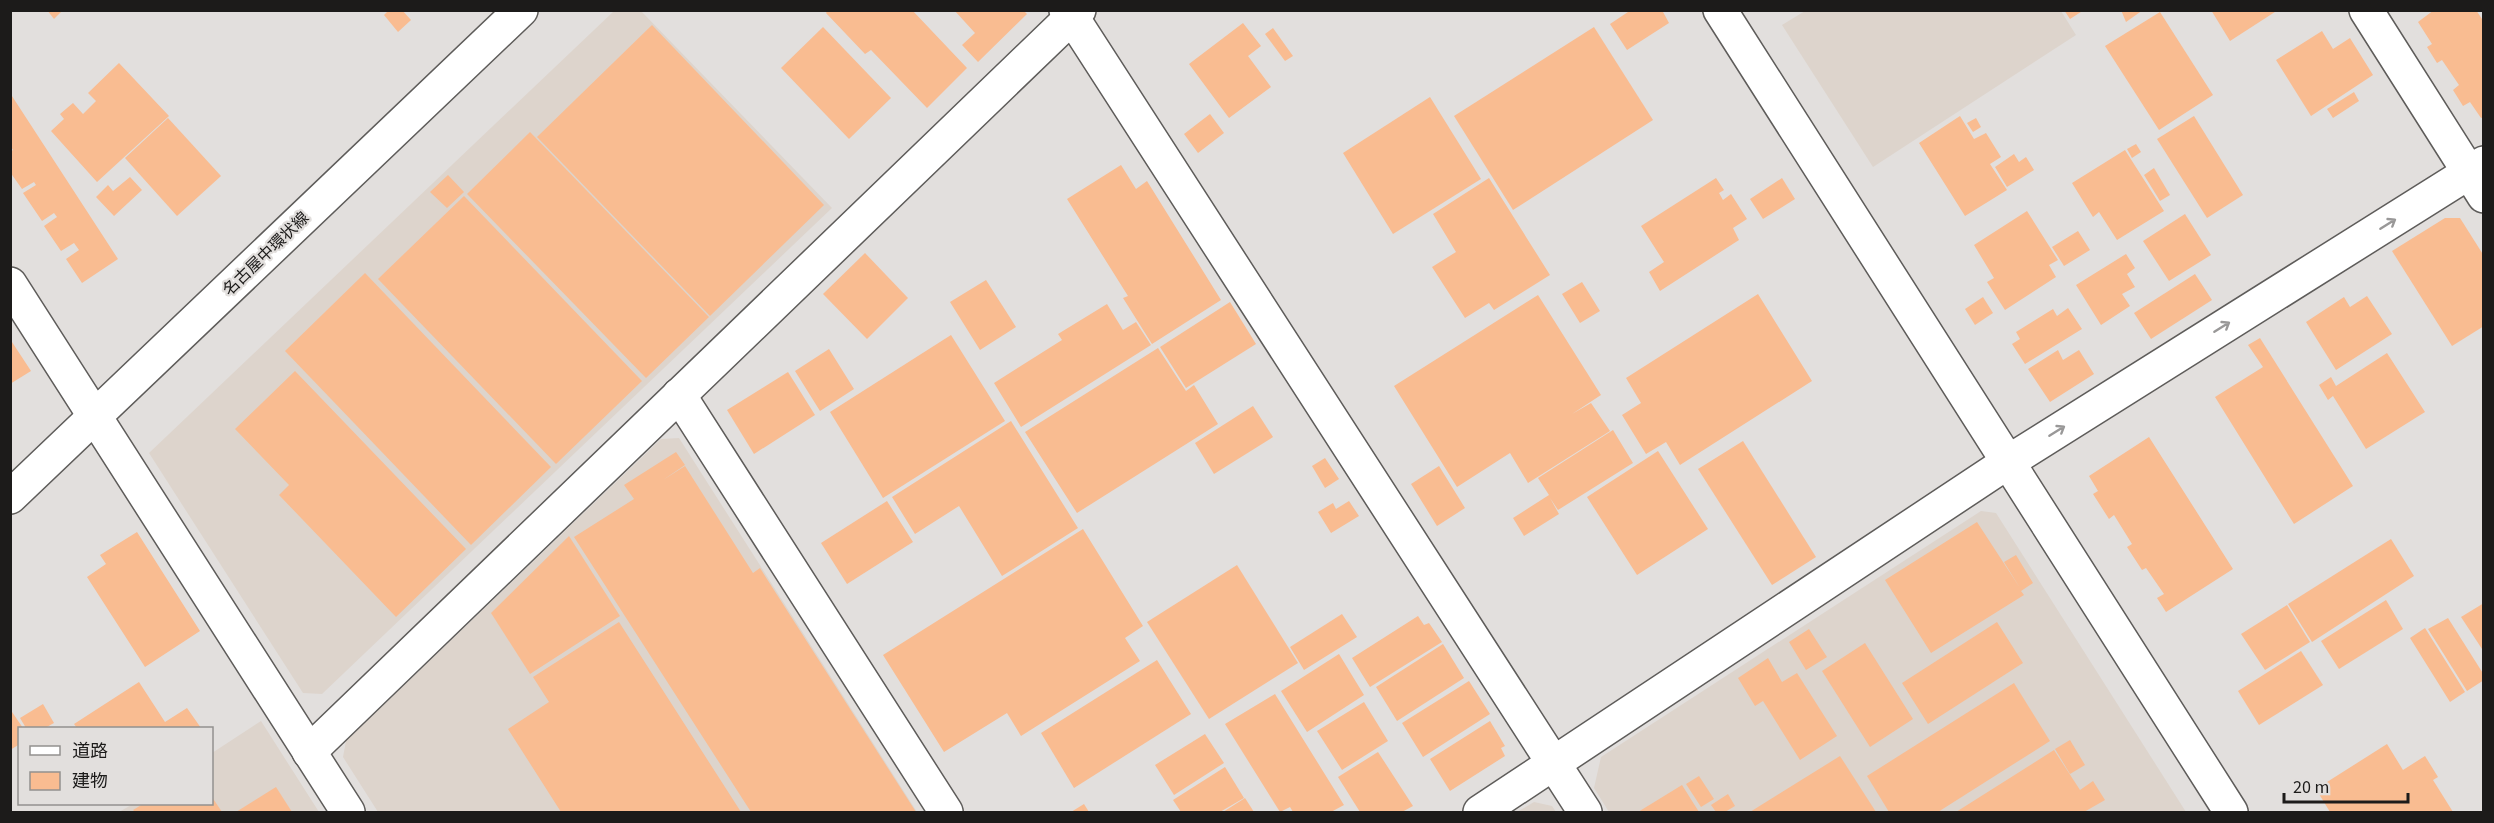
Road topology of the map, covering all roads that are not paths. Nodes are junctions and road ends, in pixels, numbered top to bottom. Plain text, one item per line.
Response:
1 (521, 10) edge
2 (1720, 10) edge
3 (2366, 10) edge
4 (1073, 13) edge
5 (2479, 177) edge
6 (10, 284) edge
7 (679, 395) junction
8 (94, 418) junction
9 (2008, 462) junction
10 (10, 497) edge
11 (309, 752) junction
12 (1555, 764) junction
13 (348, 813) edge
14 (946, 813) edge
15 (1480, 813) edge
16 (1585, 813) edge
17 (2231, 813) edge

1 - 8 street, 名古屋中環状線
2 - 9 street
3 - 5 street
4 - 7 street
4 - 12 street
9 -> 5 street
6 - 8 street
7 - 11 street
7 - 14 street
8 - 10 street, 名古屋中環状線
8 - 11 street
9 - 12 street
9 - 17 street
11 - 13 street
12 - 15 street
12 - 16 street

